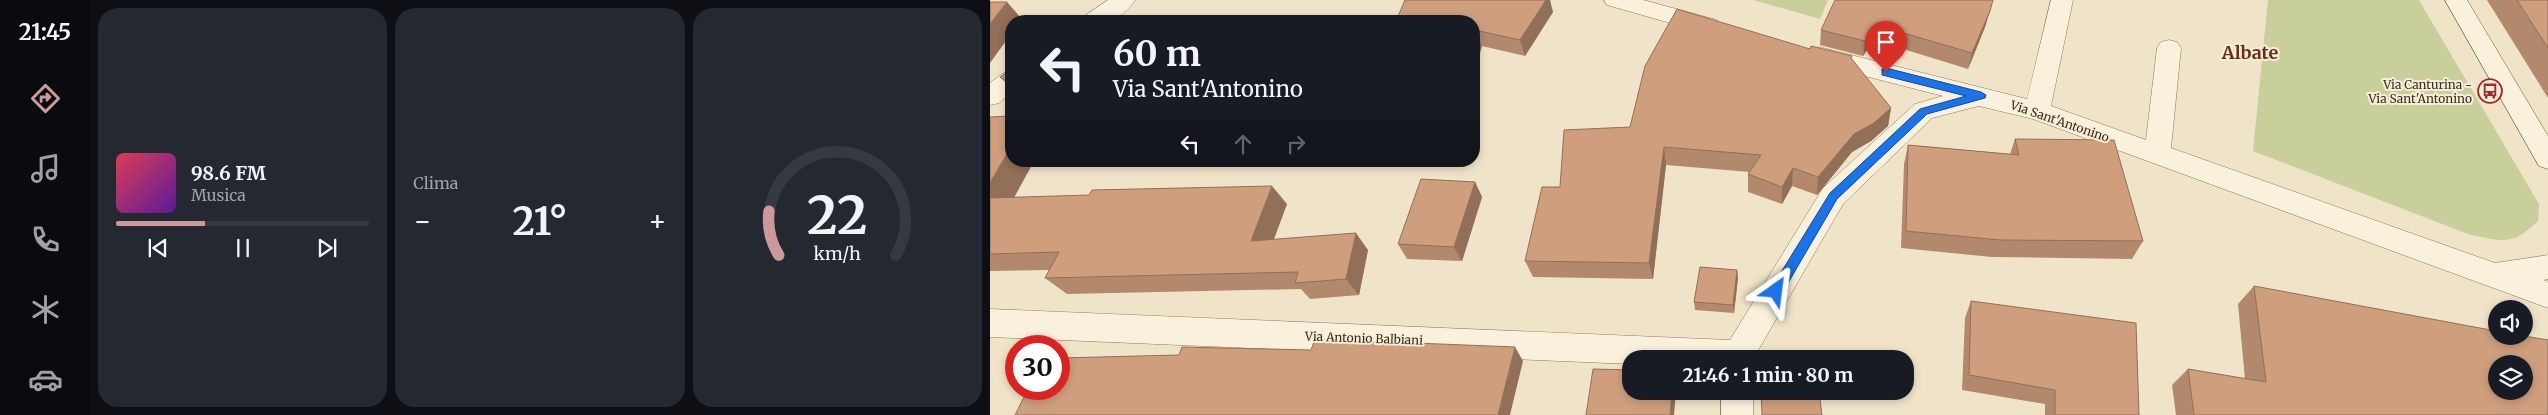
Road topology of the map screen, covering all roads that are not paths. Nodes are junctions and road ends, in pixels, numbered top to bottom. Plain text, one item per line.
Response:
1 (1124, 0) edge
2 (1615, 0) edge
3 (2062, 0) edge
4 (2456, 0) edge
5 (1103, 15) edge
6 (1735, 33) edge
7 (2168, 48) dead end
8 (1800, 51) edge
9 (1005, 85) edge
10 (1981, 95) junction
11 (990, 96) edge
12 (2037, 112) junction
13 (2157, 155) junction
14 (2548, 159) edge
15 (2548, 267) edge
16 (2494, 276) junction
17 (2548, 295) edge
18 (990, 323) edge
19 (1742, 350) edge
20 (1622, 351) edge
21 (1737, 400) edge
22 (1737, 415) edge

1 - 5 street
2 - 6 street
3 - 12 street
4 - 14 street
7 - 13 street
8 - 10 street, Via Sant'Antonino
9 - 11 street
10 - 12 street, Via Sant'Antonino
10 - 19 street
12 - 13 street, Via Sant'Antonino
13 - 16 street, Via Sant'Antonino
15 - 16 street, Via Sant'Antonino
16 - 17 street, Via Sant'Antonino
18 - 20 street, Via Antonio Balbiani
21 - 22 street

